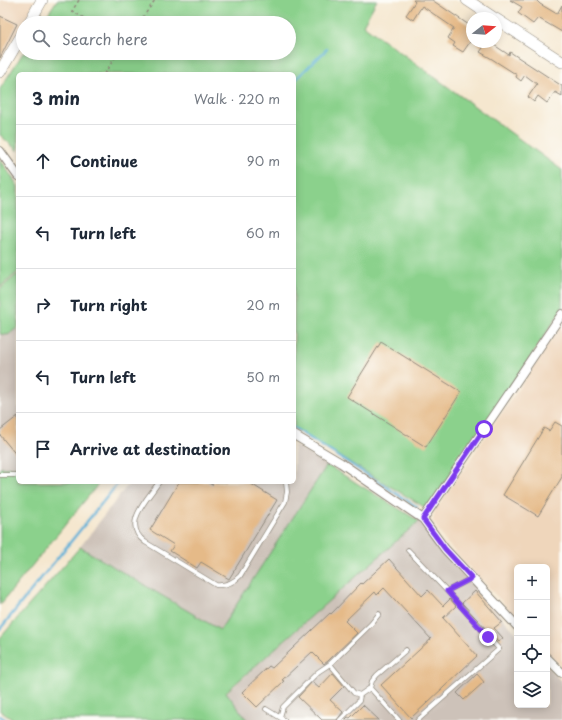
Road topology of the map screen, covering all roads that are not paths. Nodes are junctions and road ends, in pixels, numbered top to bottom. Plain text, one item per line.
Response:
1 (42, 0) edge
2 (467, 0) edge
3 (485, 12) edge
4 (33, 16) edge
5 (502, 23) edge
6 (16, 45) edge
7 (562, 62) edge
8 (0, 72) edge
9 (0, 151) edge
10 (16, 173) edge
11 (562, 314) edge
12 (296, 436) edge
13 (0, 475) edge
14 (16, 475) edge
15 (158, 484) edge
16 (286, 484) edge
17 (423, 519) junction
18 (408, 550) dead end
19 (472, 578) junction
20 (447, 591) junction
21 (379, 614) dead end
22 (514, 623) edge
23 (406, 650) dead end
24 (550, 661) edge
25 (330, 664) junction
26 (562, 674) edge
27 (370, 688) junction
28 (360, 695) junction
29 (266, 709) dead end
30 (280, 717) junction
31 (284, 720) edge
32 (340, 720) edge
33 (399, 720) edge
34 (418, 720) edge

1 - 4 street
2 - 3 street
5 - 7 street
6 - 8 street
9 - 10 street
11 - 17 street
12 - 17 street
13 - 14 lane
15 - 16 lane
17 - 19 street
18 - 20 lane
19 - 20 lane
19 - 22 street
20 - 34 lane
21 - 25 lane
23 - 27 lane
24 - 26 street
25 - 28 lane
25 - 30 lane
27 - 28 lane
27 - 33 lane
28 - 32 lane
29 - 30 lane
30 - 31 lane

